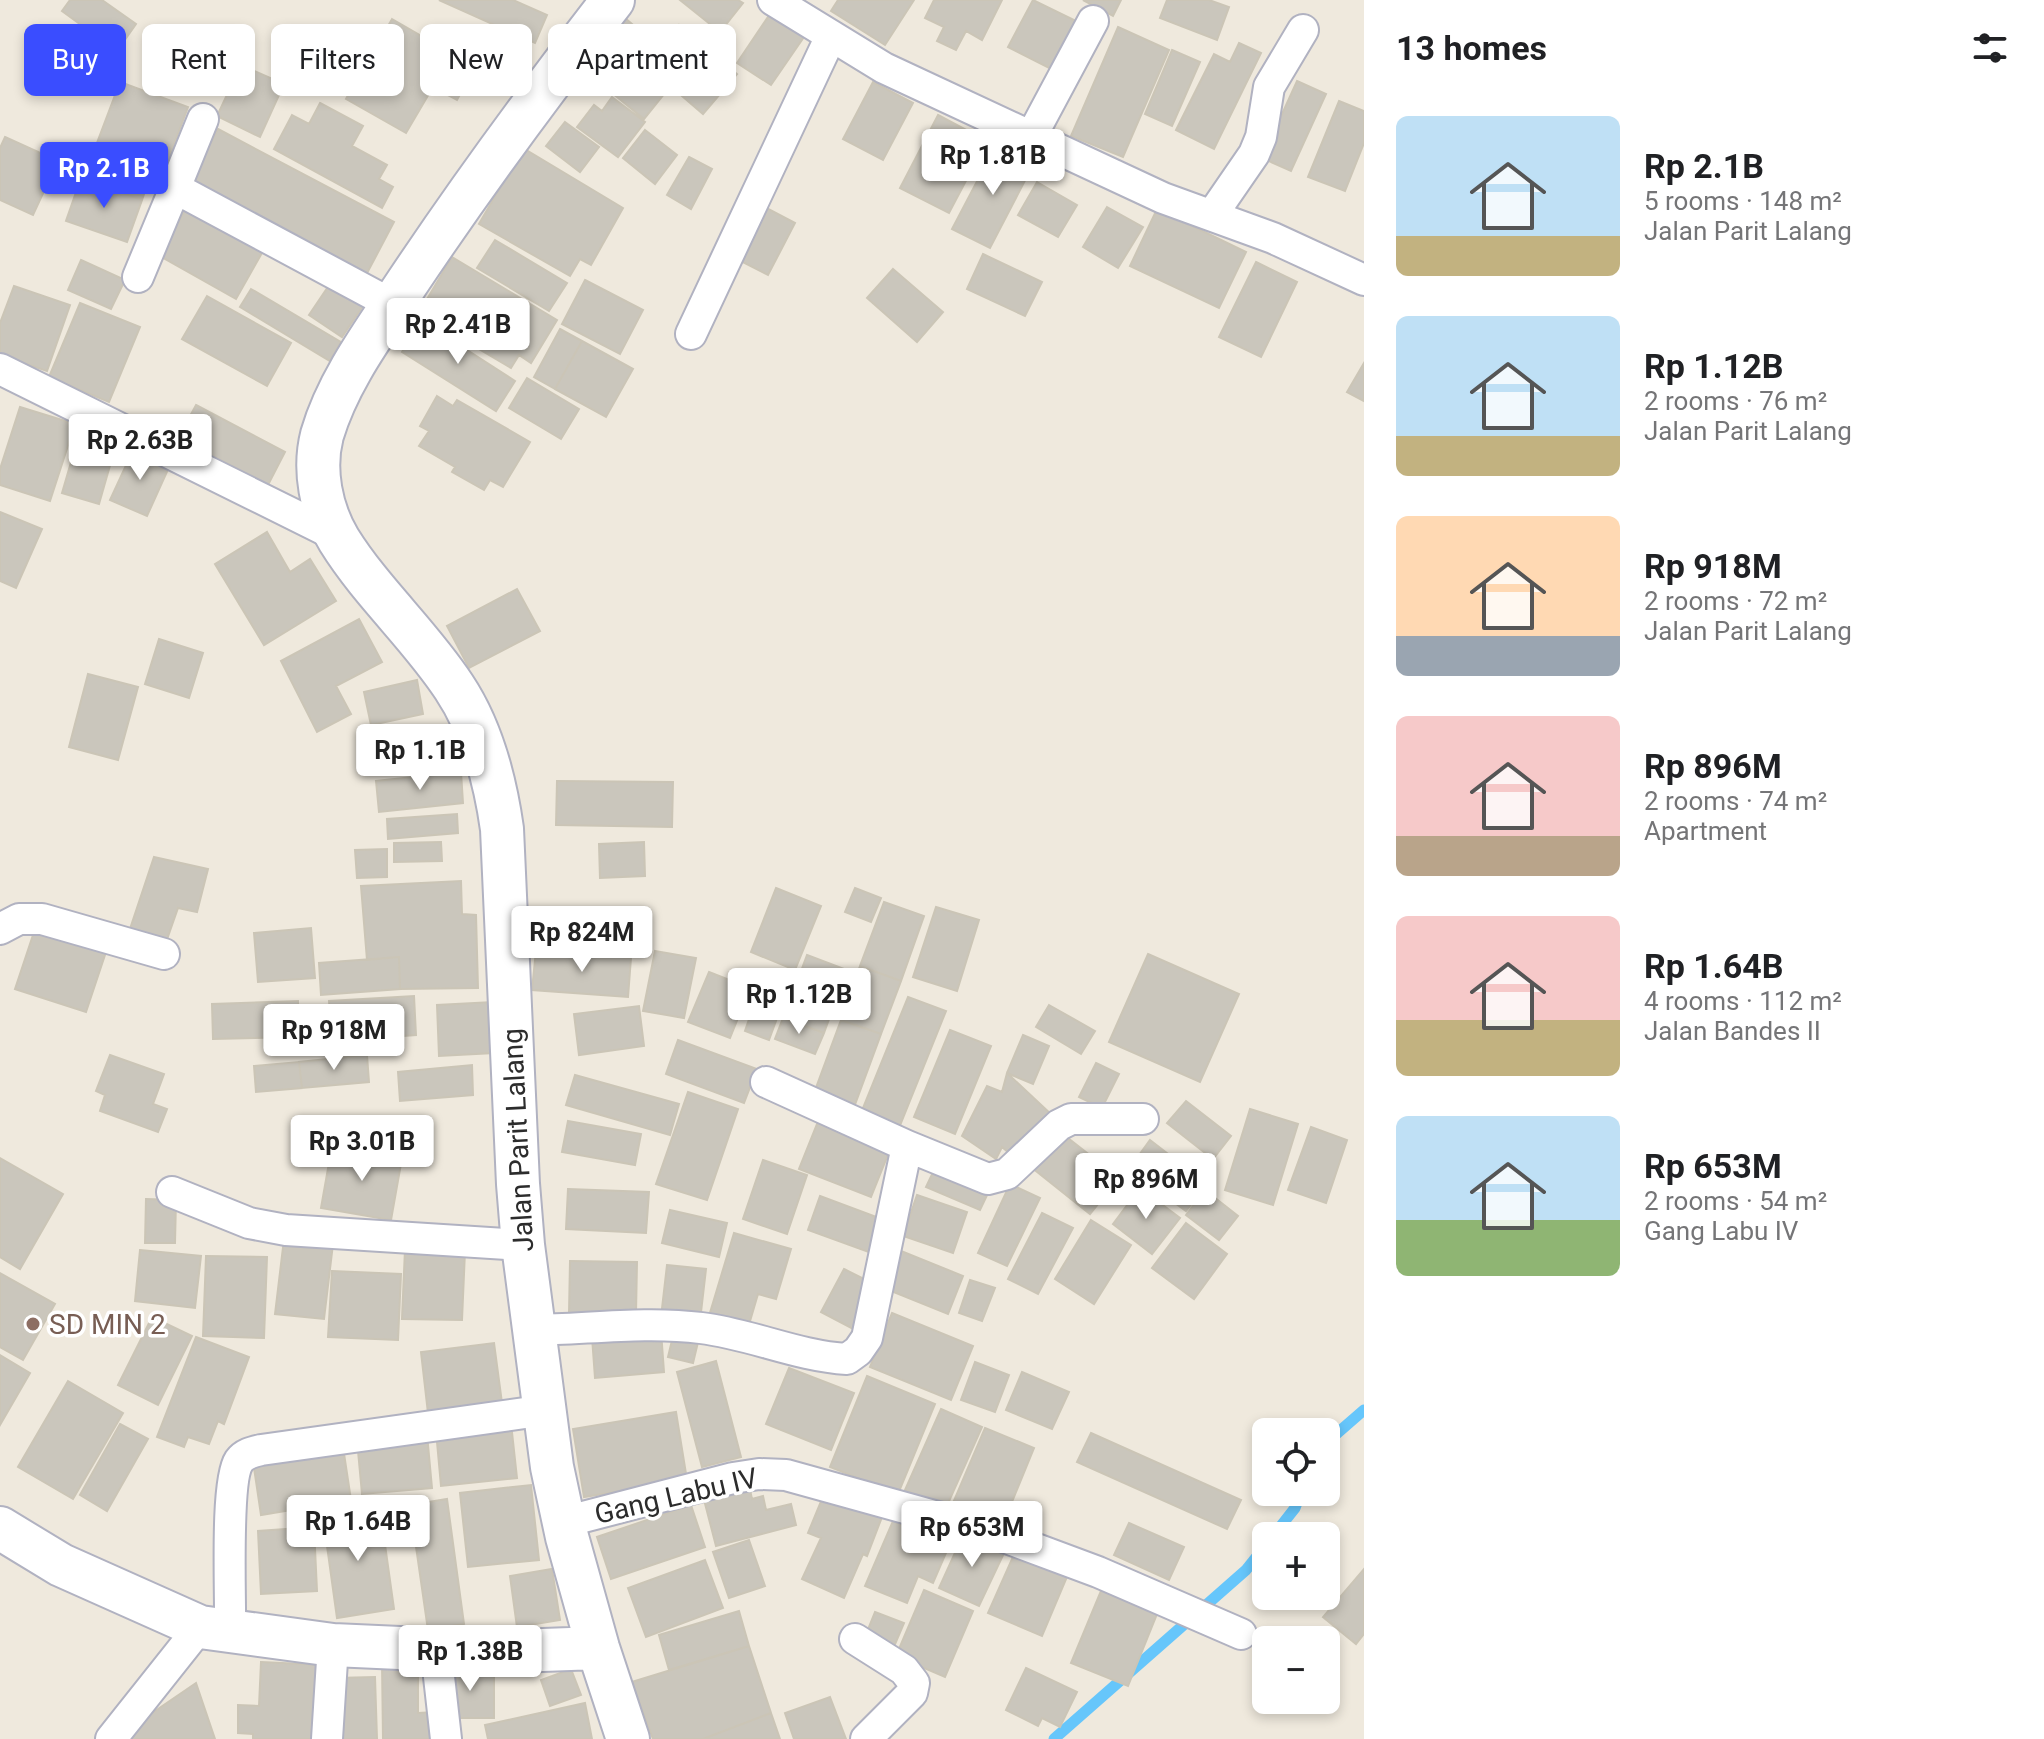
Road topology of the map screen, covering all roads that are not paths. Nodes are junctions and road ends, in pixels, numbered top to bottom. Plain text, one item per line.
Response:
1 (613, 0) edge
2 (773, 0) edge
3 (1093, 21) dead end
4 (1303, 30) dead end
5 (831, 36) junction
6 (203, 119) dead end
7 (1031, 137) junction
8 (175, 188) junction
9 (1212, 215) junction
10 (138, 277) dead end
11 (1364, 280) edge
12 (393, 305) junction
13 (691, 334) dead end
14 (0, 369) edge
15 (337, 536) junction
16 (0, 929) edge
17 (164, 954) dead end
18 (766, 1082) dead end
19 (1143, 1119) dead end
20 (907, 1146) junction
21 (172, 1192) dead end
22 (523, 1245) junction
23 (534, 1330) junction
24 (546, 1410) junction
25 (564, 1522) junction
26 (0, 1528) edge
27 (215, 1629) junction
28 (1241, 1634) dead end
29 (855, 1639) dead end
30 (333, 1645) junction
31 (598, 1648) junction
32 (436, 1650) junction
33 (111, 1739) edge
34 (327, 1739) edge
35 (446, 1739) edge
36 (628, 1739) edge
37 (866, 1739) edge

1 - 12 street, Jalan Parit Lalang
2 - 5 street
3 - 7 street
4 - 9 street
5 - 7 street
5 - 13 street
6 - 8 street
7 - 9 street
8 - 10 street
8 - 12 street
9 - 11 street
12 - 15 street, Jalan Parit Lalang
14 - 15 street
15 - 22 street, Jalan Parit Lalang
16 - 17 street
18 - 20 street
19 - 20 street
20 - 23 street
21 - 22 street
22 - 23 street, Jalan Parit Lalang
23 - 24 street, Jalan Parit Lalang
24 - 25 street, Jalan Parit Lalang
24 - 27 street
25 - 28 street, Gang Labu IV
25 - 31 street, Jalan Parit Lalang
26 - 27 street
27 - 30 street
27 - 33 street
29 - 37 street
30 - 32 street
30 - 34 street
31 - 32 street
31 - 36 street, Jalan Parit Lalang
32 - 35 street

